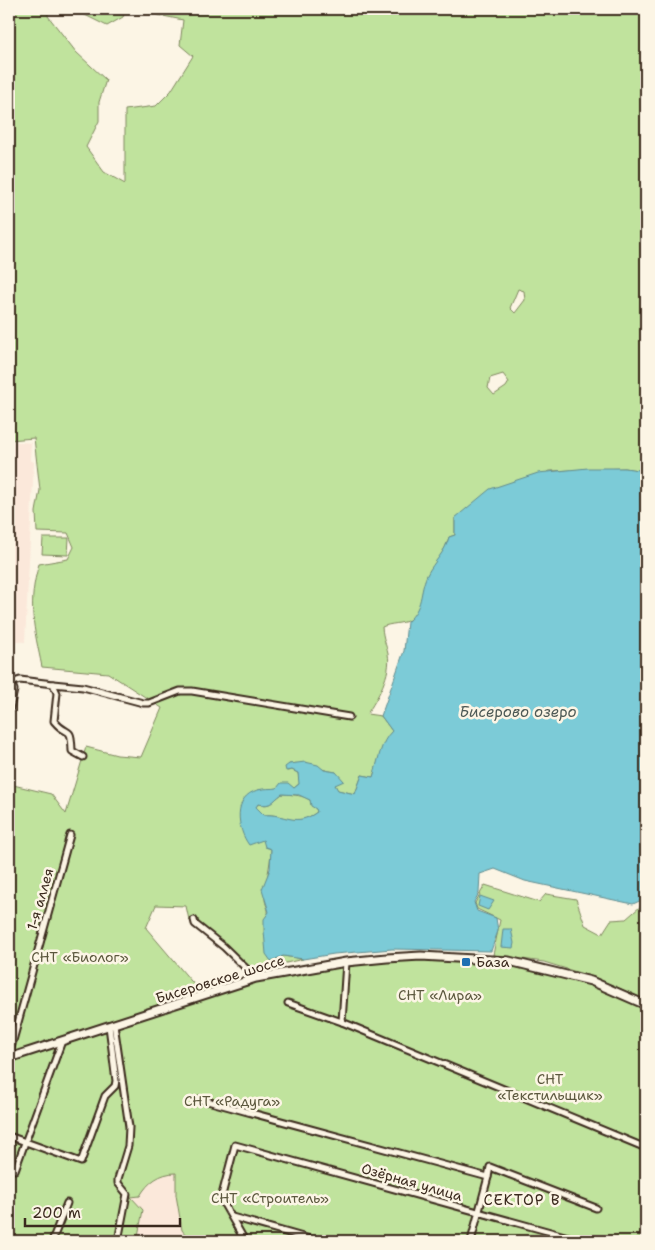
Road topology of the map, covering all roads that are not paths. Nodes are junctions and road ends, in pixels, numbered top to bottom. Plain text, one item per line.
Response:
1 (10, 682) edge
2 (53, 684) junction
3 (9, 708) edge
4 (349, 717) dead end
5 (83, 757) dead end
6 (70, 835) dead end
7 (194, 920) dead end
8 (346, 962) junction
9 (256, 978) junction
10 (288, 1003) dead end
11 (646, 1005) edge
12 (342, 1022) junction
13 (111, 1025) junction
14 (62, 1041) junction
15 (9, 1056) edge
16 (200, 1099) dead end
17 (9, 1136) edge
18 (26, 1142) junction
19 (646, 1148) edge
20 (15, 1170) dead end
21 (488, 1177) junction
22 (66, 1203) dead end
23 (596, 1208) dead end
24 (478, 1212) junction
25 (232, 1217) junction
26 (52, 1241) edge
27 (118, 1241) edge
28 (245, 1241) edge
29 (317, 1241) edge
30 (471, 1241) edge
31 (583, 1241) edge

1 - 2 street
1 - 3 main road
2 - 4 street
2 - 5 street
6 - 15 street, 1-я аллея
7 - 9 street
8 - 9 main road, Бисеровское шоссе
8 - 11 main road, Бисеровское шоссе
8 - 12 street
9 - 13 main road, Бисеровское шоссе
10 - 12 street
12 - 19 street
13 - 14 main road, Бисеровское шоссе
13 - 18 street
13 - 27 street
14 - 15 main road, Бисеровское шоссе
14 - 18 street
16 - 21 street
17 - 18 street
18 - 20 street
21 - 23 street
21 - 24 street
22 - 26 street
24 - 25 street, Озёрная улица
24 - 30 street
24 - 31 street, Озёрная улица
25 - 28 street
25 - 29 street

